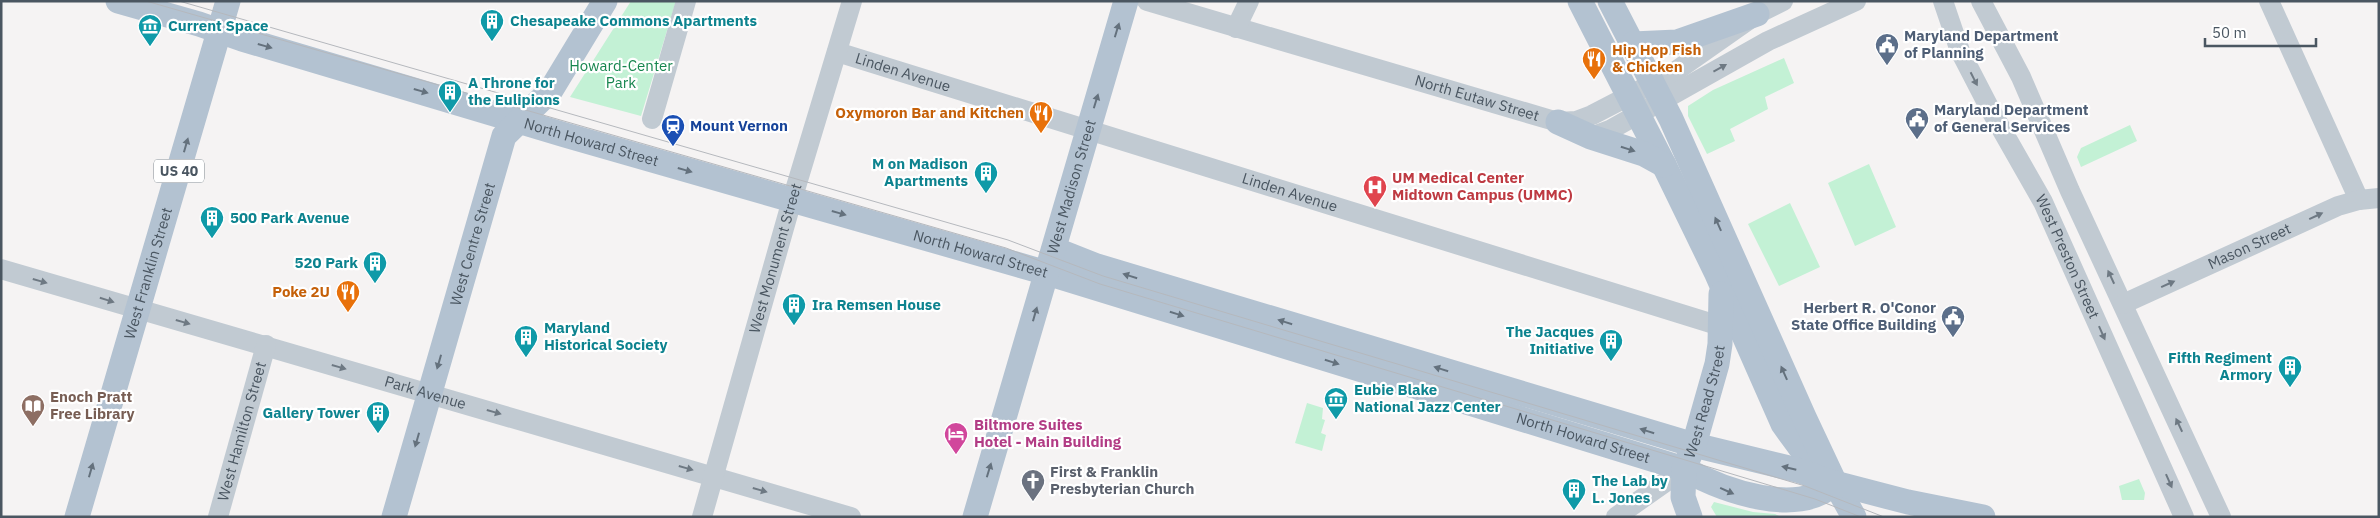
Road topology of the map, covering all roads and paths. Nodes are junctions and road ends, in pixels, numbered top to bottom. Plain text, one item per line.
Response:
1 (118, 1) edge
2 (228, 1) edge
3 (605, 1) edge
4 (686, 1) edge
5 (852, 1) edge
6 (1126, 1) edge
7 (1147, 1) edge
8 (1249, 1) edge
9 (1580, 1) edge
10 (1610, 1) edge
11 (1783, 1) edge
12 (1856, 1) edge
13 (1943, 1) edge
14 (1981, 1) edge
15 (2269, 1) edge
16 (1757, 14) junction
17 (1236, 28) junction
18 (218, 31) junction
19 (1633, 44) junction
20 (837, 52) junction
21 (1658, 92) junction
22 (1634, 104) junction
23 (652, 119) dead end
24 (521, 121) junction
25 (1558, 122) junction
26 (1087, 130) junction
27 (1591, 137) junction
28 (1664, 165) junction
29 (2369, 199) edge
30 (792, 200) junction
31 (1054, 249) junction
32 (1, 269) edge
33 (1047, 273) junction
34 (2123, 304) junction
35 (136, 309) junction
36 (1732, 330) junction
37 (266, 346) junction
38 (430, 393) junction
39 (1694, 445) junction
40 (1684, 469) junction
41 (714, 476) junction
42 (1835, 483) junction
43 (1635, 503) junction
44 (1683, 511) edge
45 (78, 517) edge
46 (218, 517) edge
47 (394, 517) edge
48 (702, 517) edge
49 (851, 517) edge
50 (975, 517) edge
51 (1616, 517) edge
52 (1854, 517) edge
53 (1983, 517) edge
54 (2184, 517) edge
55 (2221, 517) edge

1 - 18 main road, North Howard Street
2 - 18 main road, West Franklin Street / US 40
3 - 24 main road, West Centre Street
4 - 23 street
5 - 20 street, West Monument Street
26 -> 6 main road, West Madison Street
7 - 17 street, North Eutaw Street
8 - 17 street
9 - 22 main road, West Read Street
10 - 19 main road
11 - 16 street, North Eutaw Street
21 -> 12 street, North Eutaw Street
13 -> 54 street, West Preston Street
34 -> 14 street, West Preston Street
15 - 29 street
16 - 19 main road
16 - 21 street, North Eutaw Street
17 - 25 street, North Eutaw Street
18 -> 24 main road, North Howard Street
35 -> 18 main road, West Franklin Street / US 40
19 - 21 main road
20 - 26 street, Linden Avenue
20 - 30 street, West Monument Street
21 - 22 street, North Eutaw Street
42 -> 21 main road
22 - 25 street, North Eutaw Street
22 - 27 street, North Eutaw Street
22 - 28 main road, West Read Street
24 -> 30 main road, North Howard Street
24 -> 38 main road, West Centre Street
25 - 27 main road
26 - 31 main road, West Madison Street
26 - 36 street, Linden Avenue
27 -> 28 main road
28 - 36 main road, West Read Street
34 -> 29 street, Mason Street
30 -> 33 main road, North Howard Street
30 - 41 street, West Monument Street
31 - 33 main road, West Madison Street
39 -> 31 main road, North Howard Street
32 -> 35 street, Park Avenue
33 -> 40 main road, North Howard Street
50 -> 33 main road, West Madison Street
55 -> 34 street, West Preston Street
35 -> 37 street, Park Avenue
45 -> 35 main road, West Franklin Street / US 40
36 - 39 main road, West Read Street
36 - 42 main road
37 -> 38 street, Park Avenue
37 - 46 street, West Hamilton Street
38 -> 41 street, Park Avenue
38 -> 47 main road, West Centre Street
39 - 40 main road, West Read Street
42 -> 39 main road, North Howard Street
40 -> 42 main road, North Howard Street
40 - 43 street, West Read Street
40 - 44 main road
41 - 48 street, West Monument Street
41 -> 49 street, Park Avenue
42 - 52 main road
42 - 53 main road, North Howard Street
43 - 44 street, West Read Street
43 - 51 street, West Read Street

